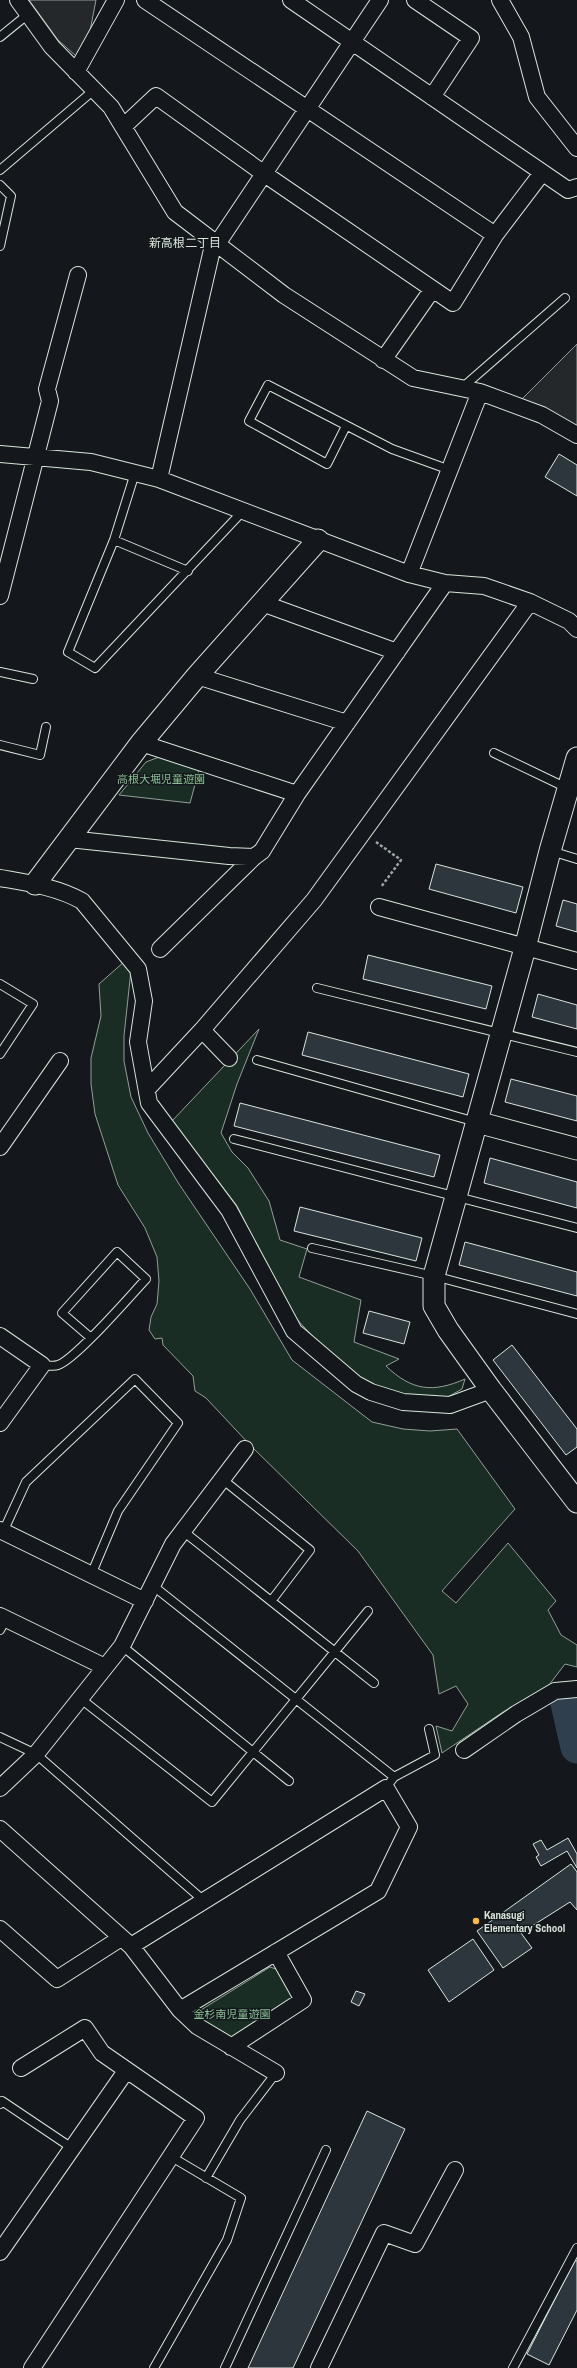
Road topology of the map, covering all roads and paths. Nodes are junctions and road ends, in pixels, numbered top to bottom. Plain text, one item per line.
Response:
1 (18, 0) edge
2 (116, 0) edge
3 (145, 0) edge
4 (291, 0) edge
5 (380, 0) edge
6 (415, 0) edge
7 (500, 0) edge
8 (27, 15) junction
9 (0, 37) edge
10 (352, 41) junction
11 (76, 72) junction
12 (94, 90) junction
13 (432, 97) junction
14 (307, 108) junction
15 (124, 126) junction
16 (577, 148) edge
17 (0, 170) edge
18 (263, 173) junction
19 (542, 173) junction
20 (0, 185) edge
21 (577, 187) edge
22 (495, 235) junction
23 (215, 242) junction
24 (0, 246) edge
25 (78, 275) dead end
26 (432, 290) junction
27 (565, 298) dead end
28 (383, 360) junction
29 (463, 387) junction
30 (480, 392) junction
31 (346, 426) junction
32 (577, 435) edge
33 (0, 454) edge
34 (34, 459) junction
35 (450, 470) junction
36 (135, 473) junction
37 (159, 479) junction
38 (242, 512) junction
39 (114, 540) junction
40 (318, 540) junction
41 (188, 571) junction
42 (409, 574) junction
43 (445, 583) junction
44 (0, 596) edge
45 (530, 602) junction
46 (262, 603) junction
47 (577, 629) edge
48 (397, 652) junction
49 (0, 672) edge
50 (197, 676) junction
51 (33, 679) dead end
52 (347, 723) junction
53 (46, 727) dead end
54 (141, 743) junction
55 (0, 745) edge
56 (494, 753) dead end
57 (577, 758) edge
58 (567, 788) junction
59 (298, 794) junction
60 (362, 833) junction
61 (69, 839) junction
62 (550, 851) junction
63 (254, 857) junction
64 (577, 859) edge
65 (0, 878) edge
66 (35, 884) junction
67 (382, 887) dead end
68 (379, 907) dead end
69 (525, 948) junction
70 (160, 949) dead end
71 (577, 961) edge
72 (0, 984) edge
73 (317, 988) dead end
74 (202, 1030) junction
75 (502, 1033) junction
76 (577, 1052) edge
77 (0, 1054) edge
78 (229, 1058) dead end
79 (60, 1060) dead end
80 (257, 1060) dead end
81 (148, 1088) junction
82 (477, 1122) junction
83 (234, 1139) dead end
84 (0, 1147) edge
85 (577, 1149) edge
86 (456, 1195) junction
87 (577, 1228) edge
88 (312, 1248) dead end
89 (434, 1276) junction
90 (577, 1314) edge
91 (0, 1336) edge
92 (91, 1338) junction
93 (42, 1365) junction
94 (491, 1390) junction
95 (0, 1423) edge
96 (245, 1449) dead end
97 (222, 1479) junction
98 (577, 1502) edge
99 (183, 1530) junction
100 (1, 1531) edge
101 (91, 1575) junction
102 (152, 1585) junction
103 (272, 1600) junction
104 (145, 1601) junction
105 (368, 1611) dead end
106 (2, 1622) edge
107 (122, 1646) junction
108 (335, 1651) junction
109 (105, 1667) junction
110 (374, 1683) dead end
111 (577, 1689) edge
112 (81, 1699) junction
113 (296, 1700) junction
114 (429, 1729) dead end
115 (0, 1737) edge
116 (464, 1750) dead end
117 (253, 1752) junction
118 (36, 1754) junction
119 (289, 1781) dead end
120 (390, 1783) junction
121 (0, 1788) edge
122 (0, 1829) edge
123 (202, 1900) junction
124 (0, 1929) edge
125 (126, 1942) junction
126 (276, 1952) junction
127 (180, 2010) junction
128 (231, 2047) junction
129 (21, 2068) dead end
130 (126, 2071) junction
131 (276, 2073) joint
132 (0, 2104) edge
133 (72, 2148) junction
134 (326, 2150) dead end
135 (170, 2156) junction
136 (455, 2170) dead end
137 (206, 2178) junction
138 (577, 2248) edge
139 (0, 2252) edge
140 (32, 2368) edge
141 (154, 2368) edge
142 (225, 2368) edge
143 (319, 2368) edge
144 (513, 2368) edge

1 - 8 street
2 - 11 street
3 - 14 street
4 - 10 street
5 - 10 street
6 - 13 street
7 - 16 street
8 - 9 lane
8 - 11 street
10 - 13 street
10 - 14 street
11 - 12 street
12 - 15 street
12 - 17 lane
13 - 19 street
14 - 18 street
14 - 22 street
15 - 18 street
15 - 23 street
18 - 23 street
18 - 26 street
19 - 21 street
19 - 22 street
20 - 24 lane
22 - 26 street
23 - 28 street
23 - 37 street
25 - 34 street
26 - 28 street
27 - 29 lane
28 - 29 street
29 - 30 street
30 - 32 street
30 - 35 street
31 - 31 lane
31 - 35 lane
33 - 34 street
34 - 36 street
34 - 44 street
35 - 42 street
36 - 37 street
36 - 39 lane
37 - 38 street
38 - 40 street
38 - 41 lane
39 - 41 lane
39 - 41 lane
40 - 42 street
40 - 46 street
42 - 43 street
43 - 45 street
43 - 48 street
45 - 47 street
45 - 60 street
46 - 48 street
46 - 50 street
48 - 52 street
49 - 51 lane
50 - 52 street
50 - 54 street
52 - 59 street
53 - 55 lane
54 - 59 street
54 - 61 street
56 - 58 lane
57 - 58 street
58 - 62 street
59 - 63 street
60 - 67 path
60 - 74 street
61 - 63 street
61 - 66 street
62 - 64 lane
62 - 69 street
63 - 70 street
65 - 66 street
66 - 81 street
68 - 69 street
69 - 71 street
69 - 75 street
72 - 77 lane
73 - 75 lane
74 - 78 street
74 - 81 street
75 - 76 lane
75 - 82 street
79 - 84 street
80 - 82 lane
81 - 94 street
82 - 85 street
82 - 86 street
83 - 86 lane
86 - 87 lane
86 - 89 street
88 - 89 lane
89 - 90 lane
89 - 94 street
91 - 93 street
92 - 92 lane
92 - 93 lane
93 - 95 street
94 - 98 street
96 - 97 street
97 - 99 street
97 - 103 lane
99 - 102 street
99 - 103 lane
100 - 101 street
100 - 101 lane
101 - 104 street
102 - 104 street
102 - 113 lane
103 - 108 lane
104 - 107 street
105 - 108 lane
106 - 109 street
107 - 109 street
107 - 117 lane
108 - 110 lane
108 - 113 lane
109 - 112 street
111 - 116 street
112 - 117 lane
112 - 118 street
113 - 117 lane
113 - 120 lane
114 - 120 lane
115 - 118 lane
117 - 119 lane
118 - 121 street
118 - 123 lane
120 - 123 street
120 - 126 street
122 - 125 street
123 - 125 street
124 - 125 street
125 - 127 street
126 - 127 street
126 - 128 street
127 - 128 street
128 - 131 street
129 - 130 street
130 - 133 street
130 - 135 street
131 - 137 lane
132 - 133 lane
133 - 139 street
134 - 142 lane
135 - 137 lane
135 - 140 street
136 - 143 street
137 - 141 lane
138 - 144 lane

